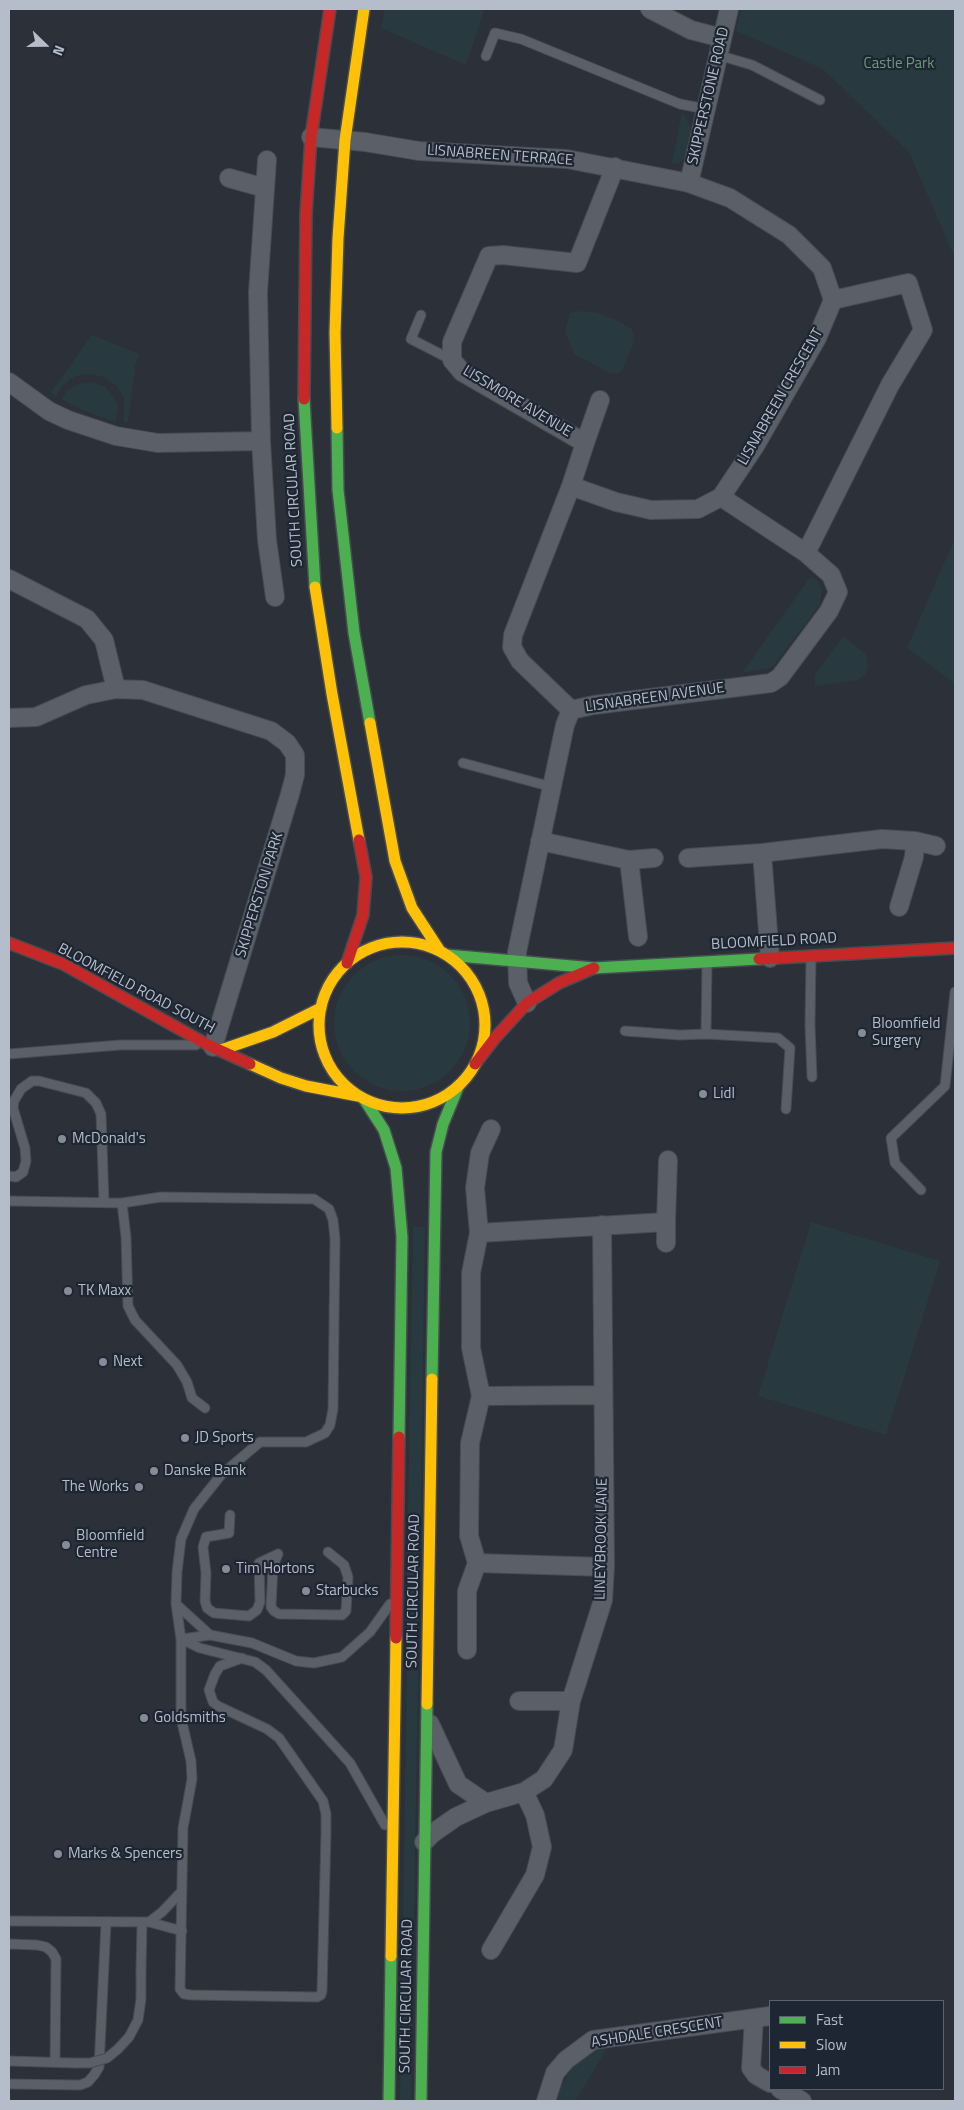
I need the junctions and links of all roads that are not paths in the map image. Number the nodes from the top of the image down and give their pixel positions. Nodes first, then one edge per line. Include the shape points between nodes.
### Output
1 (330, 9) edge
2 (364, 9) edge
3 (650, 9) edge
4 (729, 9) edge
5 (722, 38) junction
6 (718, 55) junction
7 (486, 56) dead end
8 (820, 100) dead end
9 (706, 109) junction
10 (311, 137) junction
11 (345, 140) junction
12 (267, 160) dead end
13 (615, 167) junction
14 (229, 178) dead end
15 (689, 184) junction
16 (265, 188) junction
17 (833, 300) junction
18 (421, 315) dead end
19 (452, 360) junction
20 (9, 382) edge
21 (600, 400) dead end
22 (261, 441) junction
23 (585, 443) junction
24 (570, 486) junction
25 (721, 497) junction
26 (806, 554) junction
27 (9, 579) edge
28 (275, 597) dead end
29 (116, 689) junction
30 (571, 710) junction
31 (9, 718) edge
32 (463, 763) dead end
33 (552, 787) junction
34 (540, 841) junction
35 (915, 841) junction
36 (936, 846) dead end
37 (762, 853) junction
38 (654, 858) dead end
39 (688, 858) dead end
40 (629, 860) junction
41 (899, 907) dead end
42 (638, 937) dead end
43 (9, 943) edge
44 (955, 948) edge
45 (443, 953) junction
46 (810, 956) junction
47 (770, 958) junction
48 (516, 961) junction
49 (707, 961) junction
50 (347, 963) junction
51 (594, 968) junction
52 (955, 992) edge
53 (527, 1003) junction
54 (321, 1008) junction
55 (625, 1031) dead end
56 (706, 1034) junction
57 (214, 1047) junction
58 (9, 1054) edge
59 (475, 1064) junction
60 (812, 1077) dead end
61 (460, 1085) junction
62 (361, 1097) junction
63 (786, 1109) dead end
64 (491, 1128) dead end
65 (668, 1160) dead end
66 (9, 1176) edge
67 (921, 1190) dead end
68 (9, 1201) edge
69 (104, 1202) junction
70 (122, 1203) junction
71 (666, 1222) junction
72 (602, 1225) junction
73 (479, 1233) junction
74 (666, 1243) dead end
75 (604, 1395) junction
76 (481, 1396) junction
77 (205, 1408) dead end
78 (230, 1515) dead end
79 (328, 1552) dead end
80 (477, 1563) junction
81 (605, 1566) junction
82 (397, 1594) junction
83 (176, 1604) junction
84 (210, 1635) junction
85 (181, 1639) junction
86 (467, 1650) dead end
87 (242, 1658) junction
88 (520, 1701) dead end
89 (571, 1701) junction
90 (426, 1717) junction
91 (524, 1792) junction
92 (486, 1803) junction
93 (392, 1838) junction
94 (424, 1842) junction
95 (182, 1891) junction
96 (9, 1921) edge
97 (106, 1923) junction
98 (145, 1923) junction
99 (182, 1931) junction
100 (9, 1944) edge
101 (491, 1950) dead end
102 (762, 2017) edge
103 (9, 2061) edge
104 (55, 2062) junction
105 (769, 2082) edge
106 (9, 2084) edge
107 (782, 2090) edge
108 (389, 2101) edge
109 (420, 2101) edge
110 (546, 2101) edge
111 (802, 2101) edge

1 - 10 main road, SOUTH CIRCULAR ROAD
2 - 11 main road
3 - 5 street via 691,30
4 - 5 street, SKIPPERSTONE ROAD
5 - 6 street, SKIPPERSTONE ROAD
6 - 8 lane via 752,64
6 - 9 street, SKIPPERSTONE ROAD
7 - 9 lane via 496,33 521,39 680,104
9 - 15 street, SKIPPERSTONE ROAD
10 - 11 street, LISNABREEN TERRACE
10 - 50 main road, SOUTH CIRCULAR ROAD via 306,214 304,396 315,586 366,877 363,914
11 - 13 street, LISNABREEN TERRACE via 419,151 567,159
11 - 45 main road via 335,333 338,490 354,632 395,861 412,908
12 - 16 street
13 - 15 street, LISNABREEN TERRACE
13 - 19 street, LISSMORE AVENUE via 577,263 489,256 452,342
14 - 16 street
15 - 17 street via 730,198 789,235 822,268
16 - 22 street via 258,292
17 - 25 street, LISNABREEN CRESCENT via 817,338 786,395
17 - 26 street via 908,283 923,330 890,385
18 - 19 lane via 411,339
19 - 23 street, LISSMORE AVENUE via 462,372
20 - 22 street via 49,411 116,436 158,443
21 - 23 street, LISSMORE AVENUE
22 - 28 street via 267,540
23 - 24 street, LISSMORE AVENUE
24 - 25 street, LISNABREEN CRESCENT via 651,510 698,509
24 - 30 street, LISSMORE AVENUE via 513,635 512,647 520,661
25 - 26 street, LISNABREEN AVENUE
26 - 30 street, LISNABREEN AVENUE via 832,575 838,592 829,612 780,677 771,683
27 - 29 street via 87,619 104,640
29 - 31 street via 86,695 36,717
29 - 57 street, SKIPPERSTON PARK via 143,690 271,731 287,742 295,756 290,794
30 - 33 street, LISNABREEN AVENUE
32 - 33 lane
33 - 34 street, LISNABREEN AVENUE
34 - 40 street
34 - 48 street, LISNABREEN AVENUE
35 - 36 street
35 - 37 street via 882,839
35 - 41 street via 914,857
37 - 39 street
37 - 47 street
38 - 40 street
40 - 42 street
43 - 57 main road, BLOOMFIELD ROAD SOUTH via 63,964
44 - 46 main road, BLOOMFIELD ROAD
45 - 48 main road, BLOOMFIELD ROAD
45 - 50 main road via 416,943 391,942 367,950
45 - 59 main road via 466,971 481,1000 485,1016 484,1041
46 - 47 main road, BLOOMFIELD ROAD
46 - 60 lane
47 - 49 main road, BLOOMFIELD ROAD
48 - 51 main road, BLOOMFIELD ROAD
48 - 53 street, LISNABREEN AVENUE via 518,983
49 - 51 main road, BLOOMFIELD ROAD
49 - 56 lane
50 - 54 main road via 331,984
51 - 53 main road, BLOOMFIELD ROAD via 559,983
52 - 67 lane via 945,1086 891,1138 895,1163
53 - 59 main road, BLOOMFIELD ROAD
54 - 57 main road, BLOOMFIELD ROAD SOUTH via 264,1035
54 - 62 main road via 320,1033 326,1058 339,1079
55 - 56 lane
56 - 63 lane via 778,1038 790,1048
57 - 58 lane via 120,1045
57 - 62 main road, BLOOMFIELD ROAD SOUTH via 281,1078
59 - 61 main road
61 - 62 main road via 424,1105 384,1106
61 - 90 main road, SOUTH CIRCULAR ROAD via 436,1152
62 - 82 main road, SOUTH CIRCULAR ROAD via 384,1130 396,1168 402,1237
64 - 73 street via 480,1153 475,1188
65 - 71 street
66 - 69 lane via 16,1177 23,1172 26,1161 13,1108 21,1089 32,1081 39,1081 86,1093 101,1114
68 - 69 lane
69 - 70 lane
70 - 77 lane via 128,1306 135,1320 177,1365 192,1398
70 - 83 lane via 161,1197 314,1199 329,1209 333,1220 335,1281 330,1425 325,1433 306,1442 260,1442 221,1474 194,1509 181,1539
71 - 72 street
71 - 74 street
72 - 73 street
72 - 75 street, LINEYBROOK LANE
73 - 76 street via 471,1273 471,1348
75 - 76 street
75 - 81 street, LINEYBROOK LANE
76 - 80 street via 470,1442 469,1536
78 - 79 lane via 229,1533 206,1537 203,1547 206,1573 204,1601 214,1613 249,1616 257,1610 260,1602 258,1563 278,1554 273,1566 271,1607 274,1612 342,1615 346,1611 348,1577 344,1565
80 - 81 street
80 - 86 street via 467,1591
81 - 89 street, LINEYBROOK LANE via 603,1600
82 - 84 lane via 370,1632 342,1657 314,1663 296,1661 252,1643
82 - 93 main road, SOUTH CIRCULAR ROAD
83 - 84 lane
83 - 85 lane
84 - 85 lane
85 - 87 lane via 200,1648
85 - 95 lane via 181,1718 192,1779 184,1819
87 - 93 lane via 266,1670 350,1763
87 - 99 lane via 220,1666 210,1682 211,1697 218,1706 279,1738 323,1801 326,1814 321,1995 184,1994 180,1989
88 - 89 street
89 - 91 street, LINEYBROOK LANE via 562,1750 544,1779
90 - 92 street via 458,1784
90 - 94 main road, SOUTH CIRCULAR ROAD
91 - 92 street, LINEYBROOK LANE
91 - 101 street via 535,1815 542,1847 535,1875
92 - 94 street, LINEYBROOK LANE via 456,1817
93 - 108 main road, SOUTH CIRCULAR ROAD
94 - 109 main road, SOUTH CIRCULAR ROAD
95 - 98 lane via 162,1912
95 - 99 lane
96 - 97 lane
97 - 98 lane
97 - 106 lane via 99,2066 94,2075 80,2085
98 - 99 lane
98 - 104 lane, bridge via 141,1999 138,2020 129,2037 107,2058 90,2063
100 - 104 lane via 46,1947 56,1959
102 - 105 street via 752,2068 756,2075
102 - 110 street, ASHDALE CRESCENT via 592,2040 578,2049 555,2073
103 - 104 lane
107 - 111 street

